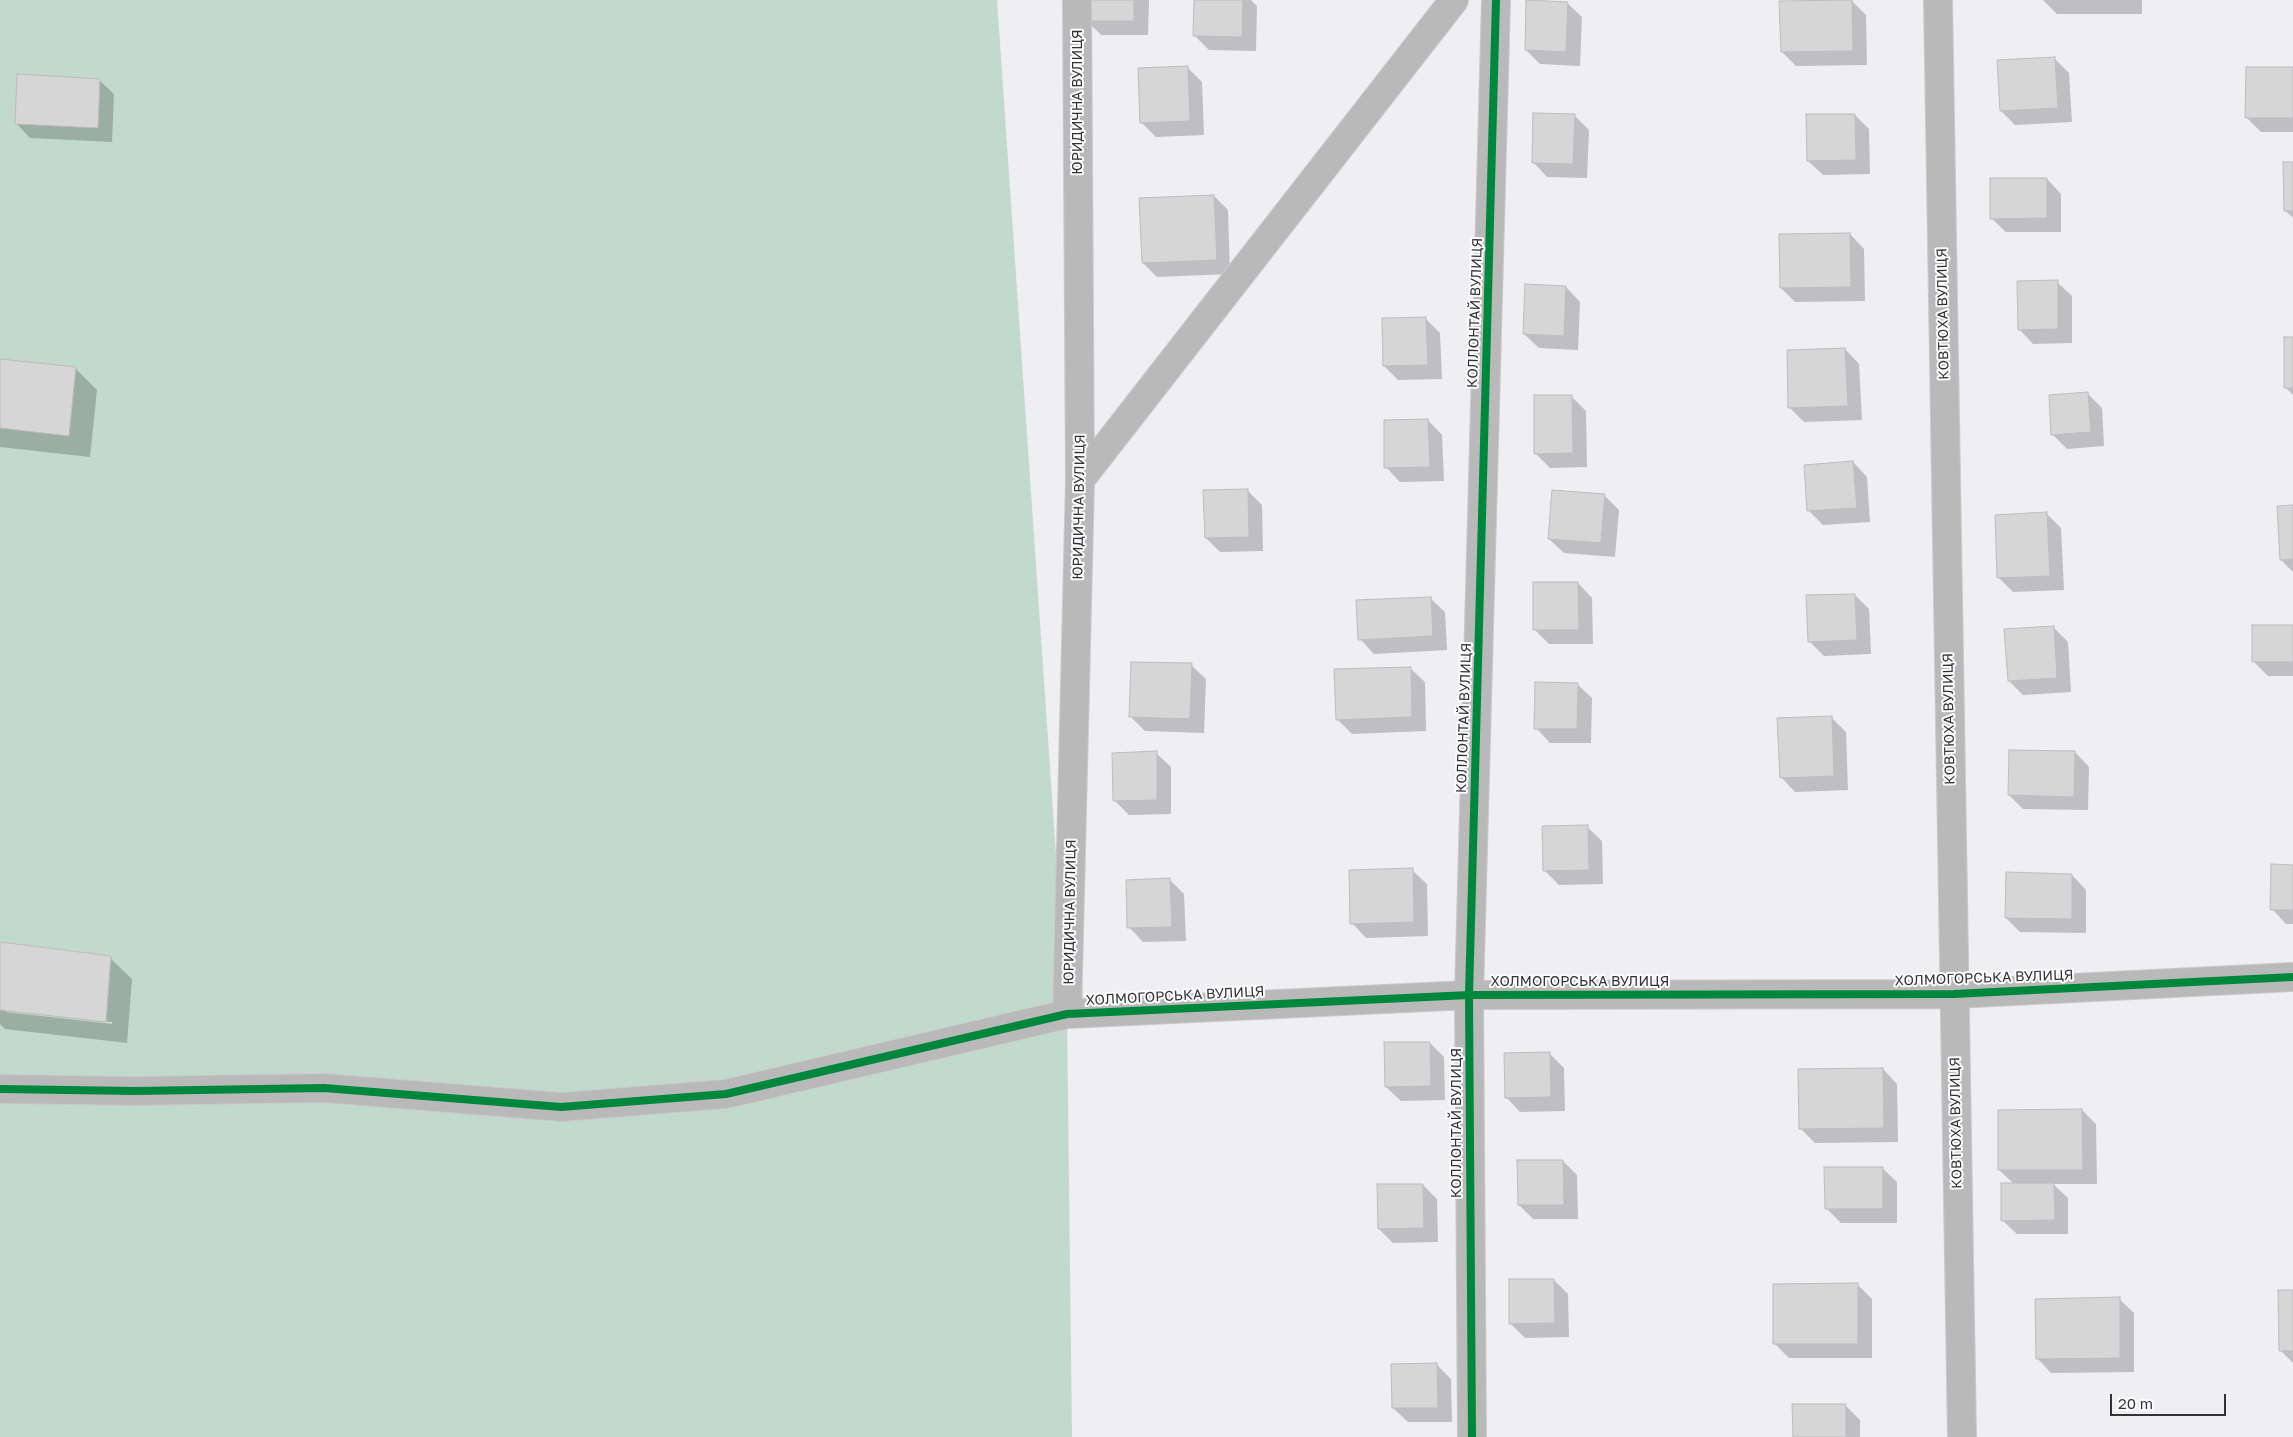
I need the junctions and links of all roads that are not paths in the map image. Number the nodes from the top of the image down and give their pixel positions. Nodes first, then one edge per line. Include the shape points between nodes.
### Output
1 (1077, 0) edge
2 (1454, 0) edge
3 (1496, 0) edge
4 (1938, 0) edge
5 (1080, 480) junction
6 (2293, 976) edge
7 (1954, 994) junction
8 (1469, 995) junction
9 (1067, 1014) junction
10 (0, 1089) edge
11 (1472, 1437) edge
12 (1962, 1437) edge

1 - 5 street, ЮРИДИЧНА ВУЛИЦЯ
2 - 5 street
3 - 8 street, КОЛЛОНТАЙ ВУЛИЦЯ
4 - 7 street, КОВТЮХА ВУЛИЦЯ
5 - 9 street, ЮРИДИЧНА ВУЛИЦЯ
6 - 7 street, ХОЛМОГОРСЬКА ВУЛИЦЯ
7 - 8 street, ХОЛМОГОРСЬКА ВУЛИЦЯ
7 - 12 street, КОВТЮХА ВУЛИЦЯ
8 - 9 street, ХОЛМОГОРСЬКА ВУЛИЦЯ
8 - 11 street, КОЛЛОНТАЙ ВУЛИЦЯ
9 - 10 street, ХОЛМОГОРСЬКА ВУЛИЦЯ via 726,1094 561,1107 324,1088

